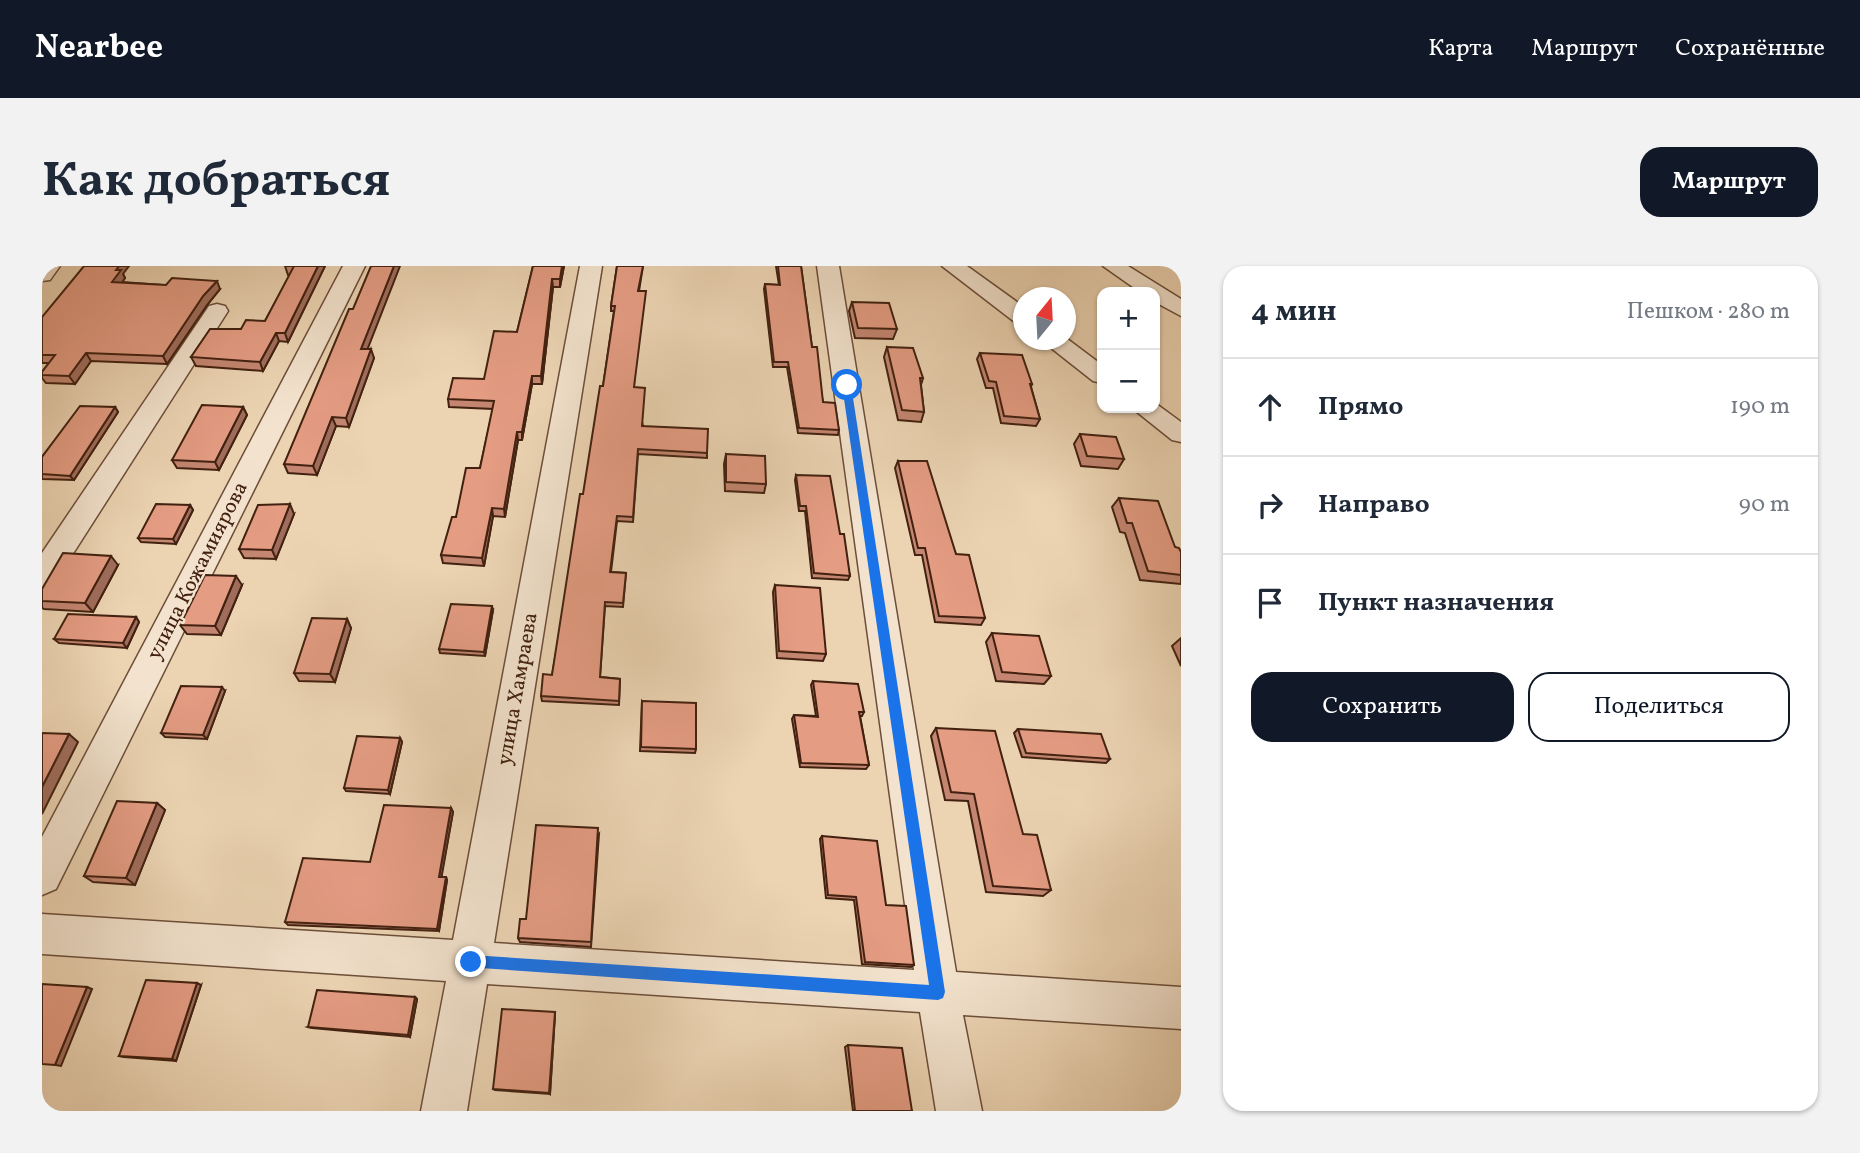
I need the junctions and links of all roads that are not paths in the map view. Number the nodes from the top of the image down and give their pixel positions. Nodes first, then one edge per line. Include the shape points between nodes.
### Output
1 (49, 266) edge
2 (354, 266) edge
3 (591, 266) edge
4 (828, 266) edge
5 (953, 266) edge
6 (1114, 266) edge
7 (42, 275) edge
8 (1181, 309) edge
9 (1013, 310) edge
10 (218, 311) dead end
11 (1067, 350) edge
12 (1097, 372) edge
13 (1152, 413) edge
14 (1181, 434) edge
15 (42, 577) edge
16 (42, 876) edge
17 (42, 934) edge
18 (471, 962) junction
19 (938, 992) junction
20 (1181, 1008) edge
21 (444, 1111) edge
22 (959, 1111) edge

1 - 7 street
2 - 16 street, улица Кожамиярова
3 - 18 street, улица Хамраева
4 - 19 street
5 - 9 street
6 - 8 street
10 - 15 street
11 - 12 street
13 - 14 street
17 - 18 street
18 - 19 street
18 - 21 street, улица Хамраева
19 - 20 street
19 - 22 street

